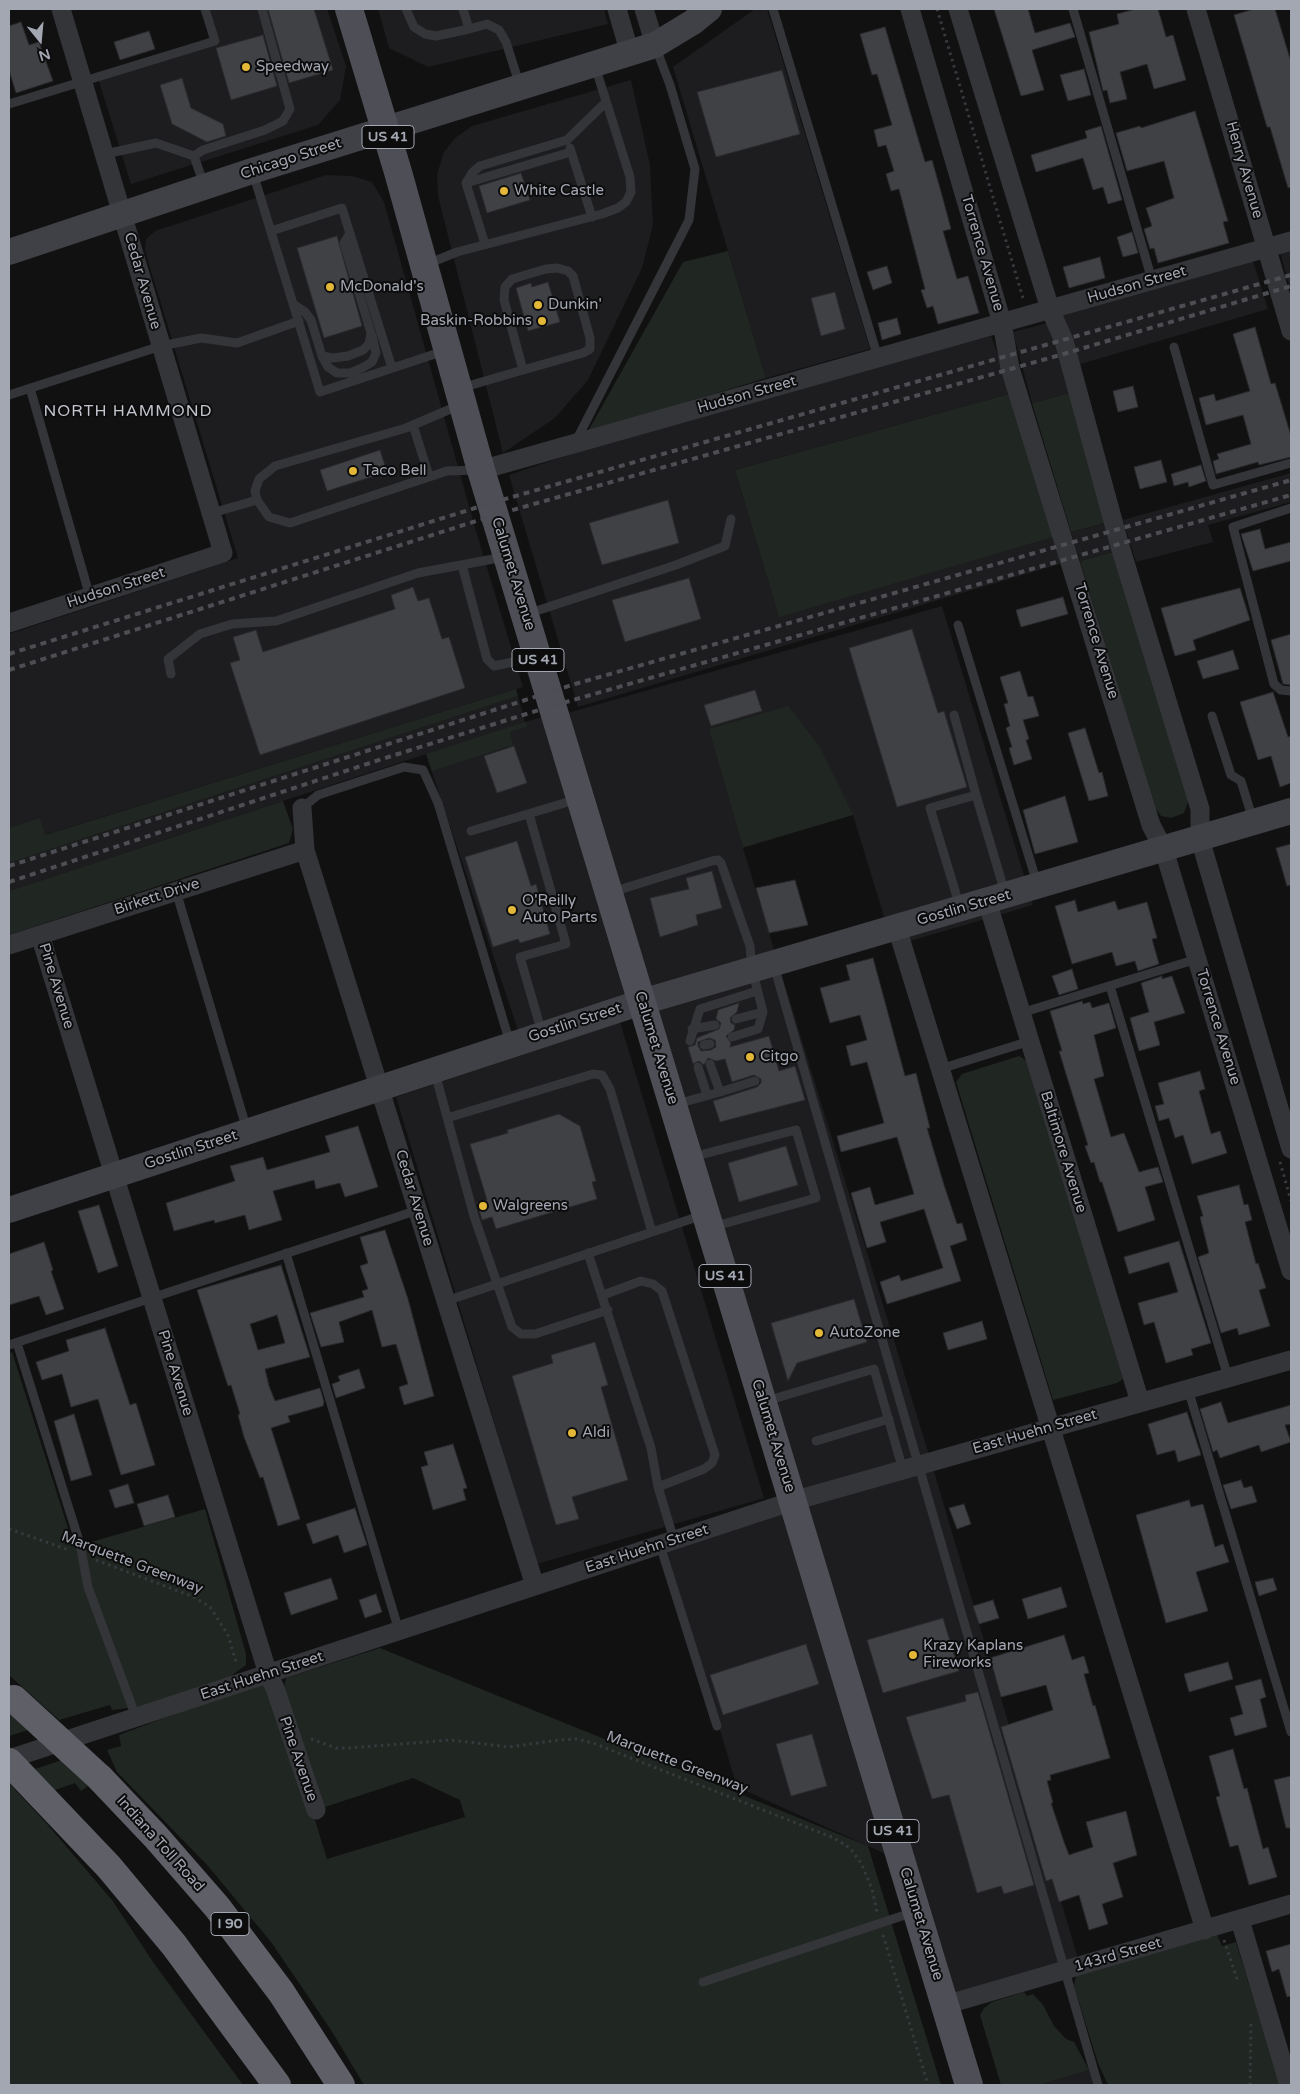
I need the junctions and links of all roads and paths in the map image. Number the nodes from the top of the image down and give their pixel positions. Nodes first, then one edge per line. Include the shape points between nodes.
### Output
1 (61, 9) edge
2 (206, 9) edge
3 (262, 9) edge
4 (349, 9) edge
5 (406, 9) edge
6 (463, 9) edge
7 (617, 9) edge
8 (644, 9) edge
9 (709, 9) edge
10 (773, 9) edge
11 (910, 9) edge
12 (937, 9) edge
13 (958, 9) edge
14 (1072, 9) edge
15 (1196, 9) edge
16 (469, 29) junction
17 (655, 45) junction
18 (630, 54) junction
19 (594, 64) junction
20 (82, 80) junction
21 (520, 86) junction
22 (606, 102) junction
23 (9, 104) edge
24 (385, 128) junction
25 (567, 140) junction
26 (571, 152) junction
27 (105, 154) junction
28 (194, 156) junction
29 (252, 171) junction
30 (466, 183) junction
31 (205, 187) junction
32 (123, 215) junction
33 (592, 217) junction
34 (271, 231) junction
35 (350, 233) junction
36 (1291, 241) edge
37 (485, 244) junction
38 (1267, 248) junction
39 (9, 252) edge
40 (424, 265) junction
41 (1152, 280) junction
42 (293, 304) junction
43 (1025, 304) dead end
44 (1050, 309) junction
45 (298, 321) junction
46 (1002, 323) junction
47 (1291, 332) edge
48 (372, 333) junction
49 (161, 346) junction
50 (1174, 347) dead end
51 (448, 349) junction
52 (322, 356) junction
53 (878, 358) junction
54 (392, 368) junction
55 (523, 370) junction
56 (30, 388) junction
57 (9, 395) edge
58 (461, 396) junction
59 (413, 425) junction
60 (574, 444) junction
61 (1291, 463) edge
62 (481, 470) junction
63 (429, 476) junction
64 (257, 500) junction
65 (1291, 508) edge
66 (212, 513) junction
67 (731, 519) dead end
68 (223, 553) joint
69 (507, 556) junction
70 (462, 565) junction
71 (90, 597) junction
72 (525, 615) junction
73 (9, 623) edge
74 (958, 625) dead end
75 (535, 648) junction
76 (171, 674) dead end
77 (1291, 690) edge
78 (954, 715) dead end
79 (1212, 716) dead end
80 (976, 795) junction
81 (580, 798) junction
82 (302, 808) joint
83 (1291, 812) edge
84 (529, 814) junction
85 (1254, 822) junction
86 (471, 831) dead end
87 (1200, 839) junction
88 (305, 850) junction
89 (1164, 850) junction
90 (1038, 886) junction
91 (176, 891) junction
92 (609, 893) junction
93 (996, 898) junction
94 (960, 909) junction
95 (897, 928) junction
96 (40, 935) junction
97 (9, 945) edge
98 (1197, 958) junction
99 (761, 974) junction
100 (1110, 986) junction
101 (642, 1002) junction
102 (763, 1012) junction
103 (1021, 1013) junction
104 (736, 1019) dead end
105 (715, 1025) dead end
106 (542, 1034) junction
107 (732, 1037) dead end
108 (1030, 1041) junction
109 (511, 1045) junction
110 (710, 1064) dead end
111 (698, 1067) dead end
112 (940, 1069) junction
113 (434, 1070) junction
114 (755, 1081) dead end
115 (380, 1088) junction
116 (720, 1092) junction
117 (707, 1095) junction
118 (673, 1105) junction
119 (447, 1118) junction
120 (247, 1131) junction
121 (1291, 1150) edge
122 (689, 1158) junction
123 (114, 1175) junction
124 (9, 1210) edge
125 (418, 1210) junction
126 (708, 1221) junction
127 (652, 1232) junction
128 (286, 1253) junction
129 (588, 1253) junction
130 (1291, 1271) edge
131 (496, 1284) junction
132 (603, 1296) junction
133 (152, 1298) junction
134 (446, 1301) junction
135 (608, 1310) junction
136 (13, 1344) edge
137 (1291, 1360) edge
138 (1228, 1378) junction
139 (1188, 1389) junction
140 (763, 1402) junction
141 (1140, 1402) junction
142 (889, 1419) junction
143 (1051, 1428) junction
144 (816, 1441) dead end
145 (912, 1467) junction
146 (658, 1487) junction
147 (793, 1501) junction
148 (9, 1529) edge
149 (667, 1542) junction
150 (82, 1554) junction
151 (535, 1586) junction
152 (398, 1631) junction
153 (238, 1668) dead end
154 (268, 1674) junction
155 (12, 1697) edge
156 (136, 1717) junction
157 (286, 1722) junction
158 (717, 1726) dead end
159 (1291, 1732) edge
160 (9, 1760) edge
161 (316, 1810) dead end
162 (1291, 1904) edge
163 (917, 1912) junction
164 (1240, 1920) junction
165 (880, 1924) junction
166 (1214, 1932) junction
167 (1064, 1971) junction
168 (703, 1982) dead end
169 (1240, 1987) dead end
170 (945, 2005) junction
171 (1251, 2022) dead end
172 (277, 2085) edge
173 (341, 2085) edge
174 (928, 2085) edge
175 (969, 2085) edge
176 (1098, 2085) edge
177 (1250, 2085) edge
178 (1288, 2085) edge

1 - 20 street, Cedar Avenue
2 - 20 lane via 215,41
3 - 28 lane via 290,109 283,121 265,130 203,150
4 - 24 main road, Calumet Avenue / US 41
5 - 16 lane via 414,27 425,34 436,36
6 - 16 lane
7 - 18 street
8 - 17 street
9 - 17 main road, Chicago Street
10 - 53 lane
11 - 46 street, Torrence Avenue
12 - 43 path
13 - 44 street
14 - 41 lane
15 - 38 street, Henry Avenue
16 - 21 lane via 487,24 499,30
17 - 18 main road, Chicago Street
17 - 60 lane via 695,169 689,220
18 - 19 main road, Chicago Street
19 - 21 main road, Chicago Street
19 - 22 lane
20 - 23 lane
20 - 27 street, Cedar Avenue
21 - 24 main road, Chicago Street
22 - 25 lane
22 - 33 lane via 630,176 631,192 618,208
24 - 29 main road, Chicago Street
24 - 40 main road, Calumet Avenue / US 41
25 - 26 lane
25 - 30 lane via 480,166
26 - 30 lane
26 - 33 lane
27 - 28 lane via 156,143
27 - 32 street, Cedar Avenue
28 - 31 lane
29 - 31 main road, Chicago Street
29 - 34 lane
30 - 37 lane
31 - 32 main road, Chicago Street
32 - 39 main road, Chicago Street
32 - 49 street, Cedar Avenue
33 - 37 lane
34 - 35 lane via 342,208
34 - 42 lane
35 - 48 lane via 344,243
35 - 54 lane
36 - 38 street, Hudson Street
37 - 40 lane
38 - 41 street, Hudson Street
38 - 47 street, Henry Avenue
40 - 51 main road, Calumet Avenue / US 41
41 - 44 street, Hudson Street
42 - 45 lane
42 - 52 lane via 311,320
44 - 46 street, Hudson Street
44 - 87 street via 1064,341 1115,530 1200,809
45 - 49 lane via 237,343 201,338
45 - 54 lane via 320,392
46 - 53 street, Hudson Street
46 - 89 street, Torrence Avenue via 1010,368 1151,825
48 - 52 lane via 363,350 348,356
48 - 52 lane via 376,353 372,362 362,368 350,373 337,373 328,367
49 - 56 lane
49 - 66 street, Cedar Avenue
50 - 61 lane via 1213,485
51 - 54 lane
51 - 58 main road, Calumet Avenue / US 41
53 - 60 street, Hudson Street
55 - 55 lane via 590,349 573,276 568,271 546,269 512,279 506,287 504,300
55 - 58 lane
56 - 57 lane
56 - 71 lane
58 - 59 lane
58 - 62 main road, Calumet Avenue / US 41
59 - 63 lane
59 - 64 lane via 275,466 259,479 255,491
60 - 62 street, Hudson Street
62 - 63 lane, Hudson Street via 446,471
62 - 69 main road, Calumet Avenue / US 41
63 - 64 lane, Hudson Street via 290,523 270,517
64 - 66 lane
65 - 77 lane via 1233,527 1274,684 1281,690
66 - 68 street, Cedar Avenue
67 - 72 lane via 725,546
68 - 71 street, Hudson Street
69 - 70 lane
69 - 72 main road, Calumet Avenue / US 41
70 - 75 lane via 487,660 494,666 513,662
70 - 76 lane via 418,573 276,621 232,624 200,634 168,659
71 - 73 street, Hudson Street
72 - 75 main road, Calumet Avenue / US 41
74 - 90 lane
75 - 81 main road, Calumet Avenue / US 41
78 - 80 lane
79 - 85 lane via 1231,775 1241,781
80 - 93 lane
80 - 94 lane via 930,808
81 - 84 lane
81 - 92 main road, Calumet Avenue / US 41
82 - 88 street, Cedar Avenue
82 - 109 lane via 318,795 404,767 423,770 438,803
83 - 85 main road, Gostlin Street
84 - 86 lane
84 - 106 lane via 566,944 520,957
85 - 87 main road, Gostlin Street
87 - 89 main road, Gostlin Street
87 - 121 street
88 - 91 street, Birkett Drive
88 - 115 street, Cedar Avenue
89 - 90 main road, Gostlin Street
89 - 98 street, Torrence Avenue
90 - 93 main road, Gostlin Street
91 - 96 street, Birkett Drive
91 - 120 lane
92 - 99 lane via 718,860 724,868
92 - 101 main road, Calumet Avenue / US 41
93 - 94 main road, Gostlin Street
93 - 103 street, Baltimore Avenue
94 - 95 main road, Gostlin Street
95 - 99 main road, Gostlin Street
95 - 112 street
96 - 97 street, Birkett Drive
96 - 123 street, Pine Avenue
98 - 100 lane
98 - 130 street, Torrence Avenue
99 - 101 main road, Gostlin Street
99 - 102 lane
99 - 105 lane via 700,1009 699,1038
99 - 145 lane
100 - 103 lane
100 - 138 lane
101 - 106 main road, Gostlin Street
101 - 118 main road, Calumet Avenue / US 41
102 - 104 lane
102 - 107 lane via 758,1029
103 - 108 street, Baltimore Avenue
106 - 109 main road, Gostlin Street
108 - 112 lane
108 - 141 street, Baltimore Avenue
109 - 113 main road, Gostlin Street
110 - 116 lane
111 - 117 lane
112 - 143 street
113 - 115 main road, Gostlin Street
113 - 119 lane
114 - 116 lane
115 - 120 main road, Gostlin Street
115 - 125 street, Cedar Avenue
116 - 117 lane
117 - 118 lane
118 - 122 main road, Calumet Avenue / US 41
119 - 127 lane via 593,1074 602,1075 610,1089
119 - 131 lane
120 - 123 main road, Gostlin Street
122 - 126 main road, Calumet Avenue / US 41
122 - 126 lane via 796,1130 816,1198
123 - 124 main road, Gostlin Street
123 - 133 street, Pine Avenue
125 - 128 lane
125 - 134 street, Cedar Avenue
126 - 127 lane
126 - 140 main road, Calumet Avenue / US 41
127 - 129 lane
128 - 133 lane
128 - 152 lane
129 - 131 lane
129 - 132 lane
131 - 134 lane
131 - 135 lane via 512,1327 521,1334 535,1334
132 - 135 lane
132 - 146 lane via 641,1281 662,1291 715,1455 704,1470
133 - 136 lane
133 - 154 street, Pine Avenue
134 - 151 street, Cedar Avenue
135 - 146 lane via 651,1448
136 - 150 lane
137 - 138 street, East Huehn Street
138 - 139 street, East Huehn Street
139 - 141 street, East Huehn Street
139 - 159 lane
140 - 142 lane via 874,1369
140 - 147 main road, Calumet Avenue / US 41
141 - 143 street, East Huehn Street
142 - 144 lane
142 - 145 lane
143 - 145 street, East Huehn Street
143 - 166 street
145 - 147 street, East Huehn Street
145 - 167 lane
146 - 149 lane
147 - 149 street, East Huehn Street
147 - 163 main road, Calumet Avenue / US 41
148 - 150 path, Marquette Greenway
149 - 151 street, East Huehn Street
149 - 158 lane
150 - 153 path, Marquette Greenway via 194,1597 210,1607 228,1635
150 - 156 lane via 88,1587
151 - 152 street, East Huehn Street
152 - 154 street, East Huehn Street
154 - 156 street, East Huehn Street
154 - 157 street, Pine Avenue
155 - 173 highway, Indiana Toll Road / I 90, bridge via 100,1778 217,1907 281,1992
156 - 160 street, East Huehn Street
157 - 161 street, Pine Avenue
157 - 165 path, Marquette Greenway via 308,1738 336,1748 450,1740 509,1747 568,1739 593,1743 834,1838 850,1848 861,1862 872,1889
160 - 172 highway via 108,1867 174,1946
162 - 164 street, 143rd Street
163 - 165 lane
163 - 170 main road, Calumet Avenue / US 41
164 - 166 street, 143rd Street
164 - 178 street
165 - 168 lane
165 - 174 path, Marquette Greenway
166 - 167 street, 143rd Street
166 - 169 path
167 - 170 street, 143rd Street
167 - 176 lane
170 - 175 main road, Calumet Avenue / US 41
171 - 177 path

